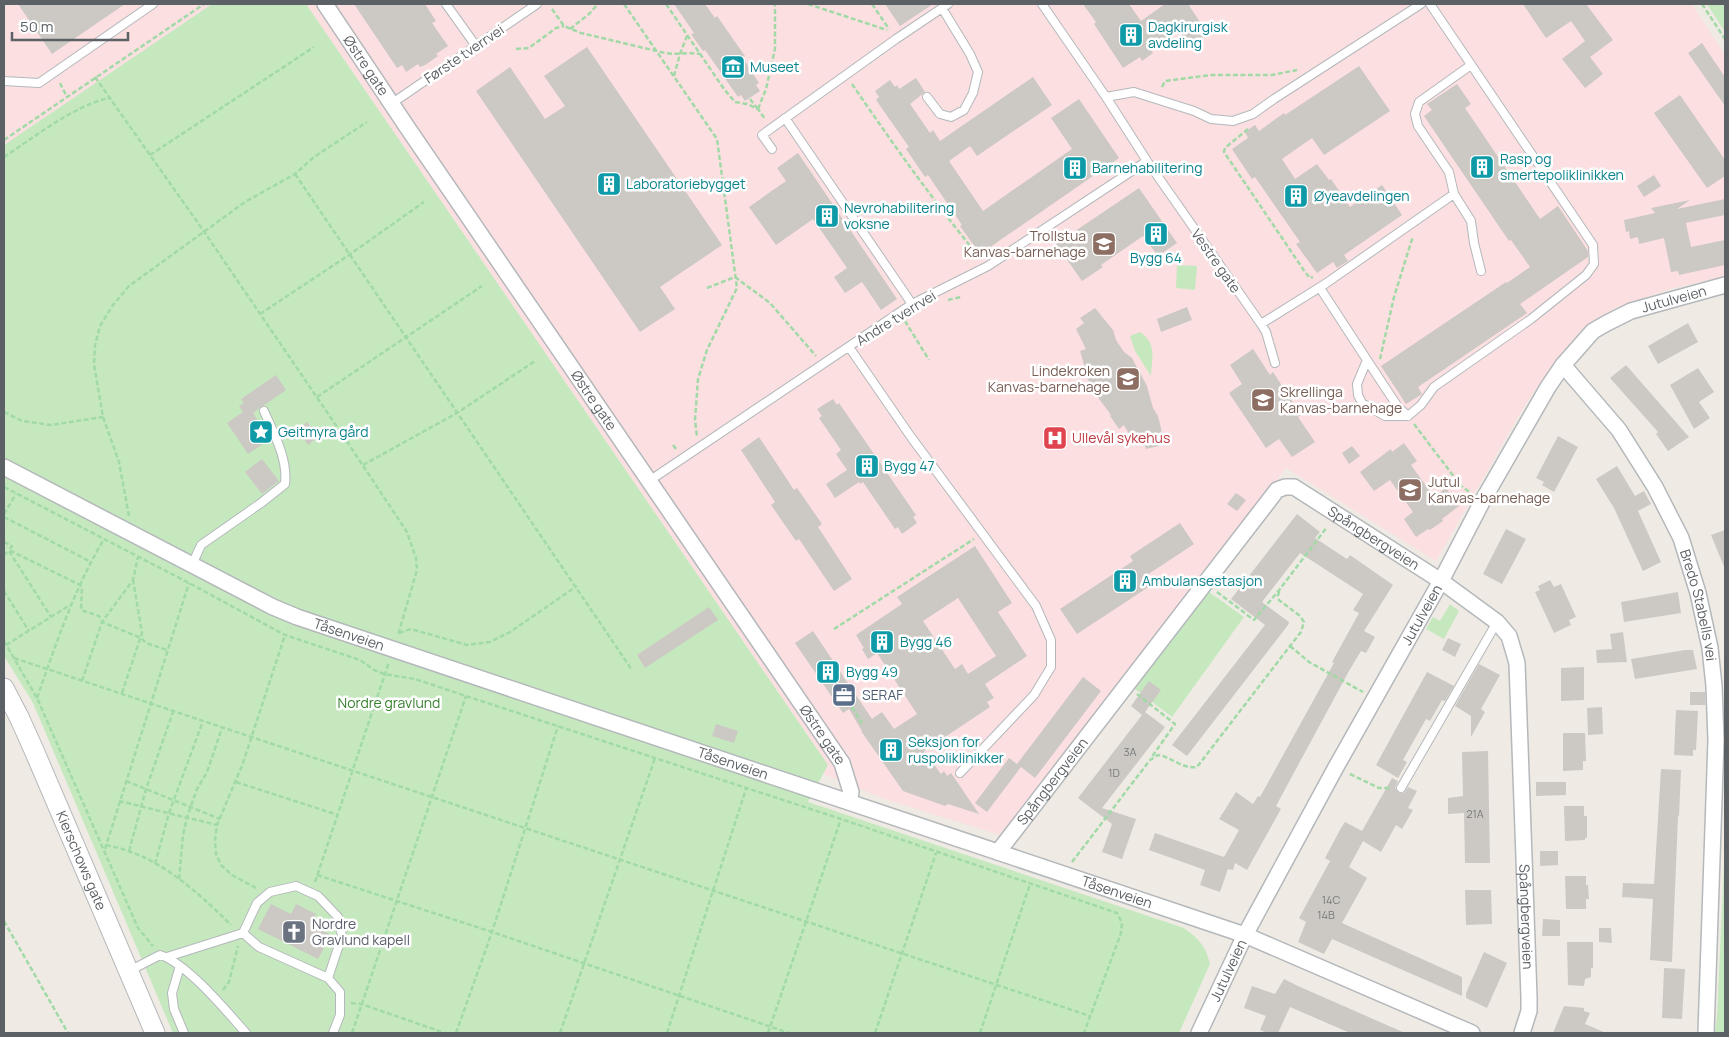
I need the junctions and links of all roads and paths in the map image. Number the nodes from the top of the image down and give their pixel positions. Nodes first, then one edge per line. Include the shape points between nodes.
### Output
1 (153, 4) edge
2 (204, 4) edge
3 (325, 4) edge
4 (446, 4) edge
5 (537, 4) edge
6 (598, 4) edge
7 (624, 4) edge
8 (666, 4) edge
9 (775, 4) edge
10 (808, 4) edge
11 (872, 4) edge
12 (1042, 4) edge
13 (1422, 4) edge
14 (1430, 4) edge
15 (1702, 4) edge
16 (945, 6) edge
17 (552, 9) dead end
18 (564, 26) junction
19 (570, 28) junction
20 (688, 36) junction
21 (1725, 39) edge
22 (476, 46) junction
23 (314, 47) dead end
24 (516, 49) dead end
25 (656, 50) junction
26 (680, 54) junction
27 (700, 54) junction
28 (1471, 64) junction
29 (1303, 68) dead end
30 (54, 72) junction
31 (846, 74) junction
32 (674, 76) junction
33 (95, 77) junction
34 (4, 81) edge
35 (1162, 87) dead end
36 (67, 97) junction
37 (927, 97) dead end
38 (1106, 97) junction
39 (110, 98) junction
40 (750, 98) dead end
41 (392, 104) junction
42 (758, 109) junction
43 (785, 118) junction
44 (367, 122) dead end
45 (771, 128) junction
46 (1249, 128) dead end
47 (4, 140) edge
48 (772, 148) dead end
49 (150, 156) junction
50 (4, 157) edge
51 (1147, 161) junction
52 (294, 174) junction
53 (1454, 194) junction
54 (424, 202) dead end
55 (1419, 218) junction
56 (205, 233) junction
57 (350, 255) junction
58 (980, 258) dead end
59 (1481, 271) dead end
60 (735, 277) junction
61 (1315, 277) dead end
62 (1725, 285) edge
63 (482, 286) dead end
64 (707, 288) dead end
65 (1320, 288) junction
66 (912, 304) junction
67 (260, 314) junction
68 (904, 320) dead end
69 (1260, 324) junction
70 (406, 338) junction
71 (849, 347) junction
72 (929, 360) dead end
73 (1367, 360) junction
74 (534, 361) dead end
75 (1275, 363) dead end
76 (824, 364) junction
77 (1563, 365) junction
78 (1377, 375) junction
79 (317, 397) junction
80 (264, 411) dead end
81 (4, 412) edge
82 (457, 412) junction
83 (1408, 416) junction
84 (103, 417) junction
85 (697, 438) dead end
86 (363, 465) junction
87 (4, 467) edge
88 (649, 481) junction
89 (16, 493) dead end
90 (1483, 500) junction
91 (1337, 513) junction
92 (4, 516) edge
93 (130, 532) junction
94 (982, 534) junction
95 (104, 539) dead end
96 (4, 542) edge
97 (9, 551) junction
98 (4, 552) edge
99 (138, 558) dead end
100 (91, 562) junction
101 (192, 565) junction
102 (134, 580) junction
103 (1441, 581) junction
104 (189, 582) dead end
105 (1204, 584) junction
106 (80, 586) junction
107 (577, 586) junction
108 (1280, 589) junction
109 (4, 591) edge
110 (71, 604) junction
111 (51, 617) junction
112 (102, 622) junction
113 (1496, 622) junction
114 (834, 629) dead end
115 (29, 631) junction
116 (399, 633) junction
117 (285, 635) dead end
118 (141, 638) junction
119 (4, 641) edge
120 (396, 642) dead end
121 (6, 645) junction
122 (1290, 646) junction
123 (168, 650) junction
124 (14, 658) junction
125 (390, 658) dead end
126 (48, 669) junction
127 (632, 670) dead end
128 (82, 681) junction
129 (1126, 685) junction
130 (4, 688) edge
131 (122, 693) junction
132 (466, 696) dead end
133 (37, 698) junction
134 (1373, 698) junction
135 (151, 704) junction
136 (852, 707) dead end
137 (173, 712) junction
138 (203, 721) junction
139 (862, 723) dead end
140 (558, 726) dead end
141 (222, 728) junction
142 (251, 736) junction
143 (655, 758) dead end
144 (1150, 760) junction
145 (1336, 767) junction
146 (352, 770) junction
147 (960, 773) dead end
148 (126, 781) junction
149 (236, 782) junction
150 (1401, 788) joint
151 (146, 789) junction
152 (746, 789) dead end
153 (431, 796) junction
154 (174, 800) junction
155 (119, 801) junction
156 (849, 802) junction
157 (142, 807) junction
158 (190, 807) junction
159 (170, 813) junction
160 (338, 815) junction
161 (187, 817) junction
162 (220, 819) junction
163 (841, 819) dead end
164 (217, 825) junction
165 (526, 828) junction
166 (106, 846) junction
167 (104, 850) junction
168 (129, 851) junction
169 (998, 852) junction
170 (936, 853) dead end
171 (619, 860) junction
172 (155, 864) junction
173 (1062, 874) junction
174 (317, 875) junction
175 (179, 879) junction
176 (1030, 884) dead end
177 (713, 890) junction
178 (270, 892) junction
179 (311, 893) junction
180 (396, 900) junction
181 (1117, 913) dead end
182 (4, 921) edge
183 (806, 922) junction
184 (492, 932) junction
185 (240, 934) junction
186 (1245, 935) junction
187 (900, 954) junction
188 (164, 956) junction
189 (584, 963) junction
190 (180, 966) junction
191 (129, 971) junction
192 (328, 978) junction
193 (996, 986) junction
194 (679, 996) junction
195 (216, 999) junction
196 (340, 1001) junction
197 (361, 1004) junction
198 (1090, 1016) junction
199 (770, 1027) junction
200 (68, 1033) edge
201 (155, 1033) edge
202 (184, 1033) edge
203 (246, 1033) edge
204 (334, 1033) edge
205 (352, 1033) edge
206 (445, 1033) edge
207 (456, 1033) edge
208 (560, 1033) edge
209 (667, 1033) edge
210 (768, 1033) edge
211 (789, 1033) edge
212 (875, 1033) edge
213 (980, 1033) edge
214 (1084, 1033) edge
215 (1199, 1033) edge
216 (1472, 1033) edge
217 (1522, 1033) edge
218 (1706, 1033) edge

1 - 30 lane
2 - 33 path
3 - 41 street, Østre gate
4 - 22 lane
5 - 22 lane, Første tverrvei
6 - 19 path
7 - 25 path
8 - 20 path
9 - 42 path via 775,49
10 - 11 path via 891,32
12 - 38 lane, Vestre gate
13 - 38 lane via 1253,114 1233,121 1211,119 1194,110 1134,92
14 - 28 lane
15 - 21 path
16 - 31 lane
16 - 37 lane via 978,72 973,93 964,110 951,117 940,114
17 - 18 path
18 - 19 path
18 - 24 path via 556,28 529,48
19 - 25 path
20 - 26 path
20 - 27 path
22 - 41 lane, Første tverrvei
23 - 49 path
25 - 26 path
25 - 32 path
26 - 27 path
26 - 32 path
27 - 42 path via 735,102
28 - 53 lane via 1419,102 1415,114 1418,126 1449,172
28 - 83 lane via 1593,245 1594,264 1586,275 1531,319 1434,387
29 - 35 path via 1272,75 1211,75 1165,81
30 - 34 lane via 39,83
30 - 36 path
31 - 43 lane
31 - 58 path via 903,159
32 - 60 path via 717,139
33 - 36 path
33 - 39 path
36 - 47 path
38 - 51 lane, Vestre gate
39 - 49 path
39 - 50 path via 96,100
40 - 42 path
41 - 88 street, Østre gate
42 - 45 path
43 - 45 lane
43 - 66 lane
44 - 52 path
45 - 48 lane via 762,135
46 - 61 path via 1224,152 1305,272 1310,278
49 - 56 path
51 - 66 lane, Andre tverrvei via 988,266
51 - 69 lane, Vestre gate
52 - 56 path via 245,202
52 - 57 path
53 - 55 lane
53 - 59 lane via 1471,221
54 - 57 path
55 - 65 lane
55 - 78 path via 1394,297
56 - 67 path
56 - 84 path via 129,286 100,326 94,364
57 - 67 path
57 - 70 path
60 - 64 path
60 - 76 path via 770,303
60 - 85 path via 736,288 707,350 698,379
62 - 77 street, Jutulveien via 1631,311 1593,330
63 - 70 path
65 - 69 lane
65 - 73 lane
66 - 71 lane, Andre tverrvei
67 - 79 path
68 - 72 path
69 - 75 lane, Vestre gate via 1266,332
70 - 79 path
70 - 82 path
71 - 76 lane, Andre tverrvei
71 - 94 lane
73 - 78 lane
73 - 83 lane via 1357,384 1362,403 1384,416
74 - 82 path
76 - 88 lane, Andre tverrvei
77 - 90 street, Jutulveien
77 - 218 street, Bredo Stabells vei via 1619,430 1655,488 1680,538 1698,593 1710,648 1716,740
78 - 83 lane via 1398,407
79 - 86 path
80 - 101 lane via 280,447 286,472 285,484 201,545
81 - 84 path via 22,421 51,425
82 - 86 path
82 - 107 path
83 - 90 path via 1461,486
84 - 93 path via 119,462
86 - 116 path via 407,532 416,558 415,578
87 - 93 street, Tåsenveien
88 - 156 street, Østre gate via 842,763 851,792
89 - 92 path
90 - 103 street, Jutulveien
91 - 103 street, Spångbergveien
91 - 105 street, Spångbergveien via 1294,487 1277,490
91 - 108 path
92 - 100 path
93 - 101 street, Tåsenveien
94 - 114 path
94 - 147 lane via 1036,606 1051,640 1051,667 1034,695
95 - 100 path
96 - 97 path via 12,546
97 - 98 path
97 - 106 path
97 - 111 path
99 - 102 path
100 - 106 path
101 - 156 street, Tåsenveien via 273,607 333,630
102 - 112 path
102 - 118 path
103 - 113 street, Spångbergveien
103 - 134 street, Jutulveien
104 - 123 path
105 - 108 path via 1254,620
105 - 129 street, Spångbergveien
106 - 110 path
106 - 112 path via 81,610 99,616
107 - 116 path via 490,642 467,644 411,629
107 - 127 path
108 - 122 path via 1279,600 1304,622
109 - 115 path
110 - 111 path
110 - 126 path
111 - 115 path
112 - 118 path
112 - 128 path
113 - 150 lane
113 - 217 street, Spångbergveien via 1509,636 1517,663 1530,997 1530,1010
115 - 121 path
116 - 120 path
117 - 142 path
118 - 123 path via 146,643
118 - 131 path
119 - 121 path
121 - 124 path
122 - 134 path via 1309,662
122 - 144 path via 1197,767 1182,766 1165,756 1158,755
123 - 135 path
124 - 126 path
124 - 133 path
125 - 146 path
126 - 128 path
126 - 133 path
128 - 131 path
129 - 144 path via 1174,724
129 - 169 street, Spångbergveien
130 - 191 street, Kierschows gate
131 - 135 path
132 - 153 path
133 - 167 path
134 - 145 street, Jutulveien
135 - 137 path
135 - 148 path
136 - 139 path
137 - 138 path
137 - 151 path
138 - 141 path
138 - 154 path
140 - 165 path
141 - 142 path
141 - 158 path via 207,772
142 - 146 path
142 - 149 path
143 - 171 path
144 - 173 path
145 - 150 path via 1379,788
145 - 186 street, Jutulveien
146 - 153 path
146 - 160 path
148 - 151 path
148 - 155 path
149 - 160 path
149 - 162 path
151 - 154 path
151 - 157 path
152 - 177 path
153 - 165 path
153 - 180 path
154 - 158 path
154 - 159 path
155 - 157 path
155 - 166 path
156 - 169 street, Tåsenveien
157 - 159 path
157 - 168 path
158 - 161 path
158 - 162 path
159 - 161 path
159 - 172 path
160 - 174 path
161 - 164 path
161 - 175 path
162 - 164 path
163 - 183 path
164 - 178 path via 216,854 221,865 232,876
165 - 171 path
165 - 184 path
166 - 167 path
166 - 168 path
167 - 188 path via 138,928
168 - 172 path
169 - 173 street, Tåsenveien
170 - 187 path
171 - 177 path
171 - 189 path
172 - 175 path
173 - 186 street, Tåsenveien
174 - 179 path
174 - 180 path
175 - 185 path
176 - 193 path
177 - 183 path
177 - 194 path
178 - 179 lane via 296,886
178 - 185 lane via 257,904
179 - 192 lane via 338,917 342,936
180 - 184 path
180 - 197 path
181 - 198 path via 1122,923 1121,933
182 - 200 path
183 - 187 path
183 - 199 path
184 - 189 path
184 - 207 path
185 - 188 lane
185 - 192 lane via 259,947
185 - 195 path via 229,982
186 - 215 street, Jutulveien
186 - 216 street, Tåsenveien
187 - 193 path
187 - 212 path
188 - 190 lane
188 - 191 lane
189 - 194 path
189 - 208 path
190 - 195 lane
190 - 202 lane via 172,993 174,1009
191 - 201 street, Kierschows gate
192 - 196 lane via 340,992
193 - 198 path
193 - 213 path
194 - 199 path
194 - 209 path
195 - 203 lane
196 - 197 path
196 - 204 lane via 340,1015
197 - 205 path
197 - 206 path
198 - 214 path
199 - 210 path
199 - 211 path

